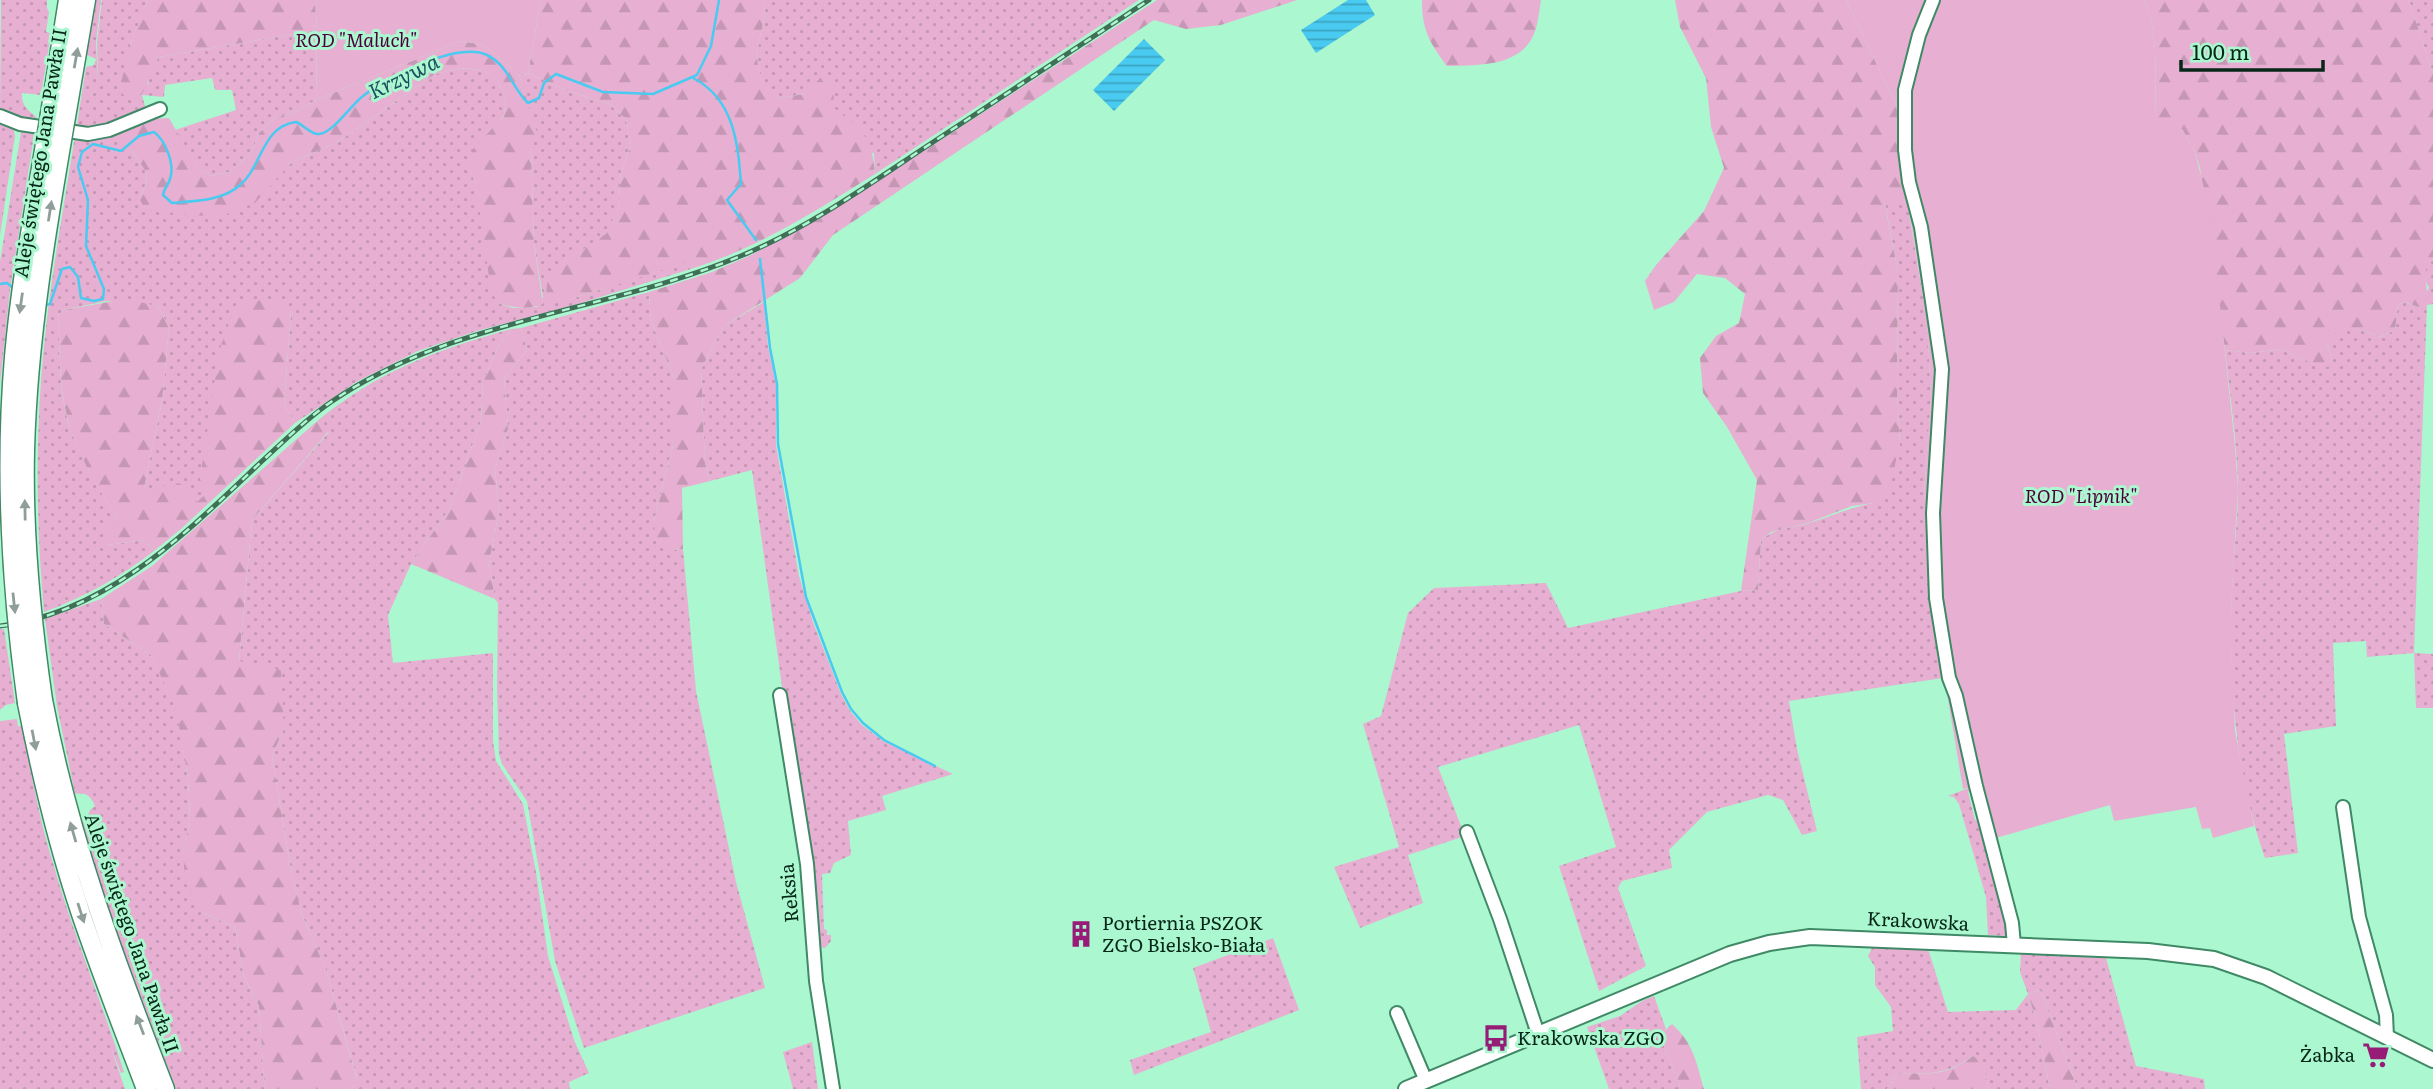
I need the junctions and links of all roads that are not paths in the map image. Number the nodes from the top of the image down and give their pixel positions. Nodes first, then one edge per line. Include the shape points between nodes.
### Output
1 (68, 0) edge
2 (86, 0) edge
3 (1933, 0) edge
4 (160, 109) dead end
5 (0, 116) edge
6 (58, 116) junction
7 (780, 695) dead end
8 (35, 702) junction
9 (2343, 807) dead end
10 (1466, 832) dead end
11 (2014, 945) junction
12 (101, 972) junction
13 (1397, 1013) dead end
14 (1538, 1034) junction
15 (2387, 1037) junction
16 (2433, 1060) edge
17 (1426, 1081) junction
18 (134, 1089) edge
19 (146, 1089) edge
20 (165, 1089) edge
21 (833, 1089) edge
22 (1406, 1089) edge

1 - 6 highway, Aleje świętego Jana Pawła II
6 -> 2 highway, Aleje świętego Jana Pawła II
3 - 11 street via 1905,90 1905,150 1942,369 1933,513 1936,598 1949,678
4 - 5 street via 88,134 20,124
6 - 8 highway, Aleje świętego Jana Pawła II, bridge via 18,323 10,418 12,574
7 - 21 street, Reksia via 807,864 816,981
8 -> 12 highway, Aleje świętego Jana Pawła II via 41,777
20 -> 8 highway, Aleje świętego Jana Pawła II via 107,939
9 - 15 street via 2359,917 2386,1015
10 - 14 street
11 - 14 main road, Krakowska via 1825,937 1769,943 1730,954
11 - 15 main road, Krakowska via 2161,951 2214,959 2266,977
12 - 18 highway
12 - 19 highway, Aleje świętego Jana Pawła II
13 - 17 street
14 - 17 main road, Krakowska
15 - 16 main road, Krakowska
17 - 22 main road, Krakowska

